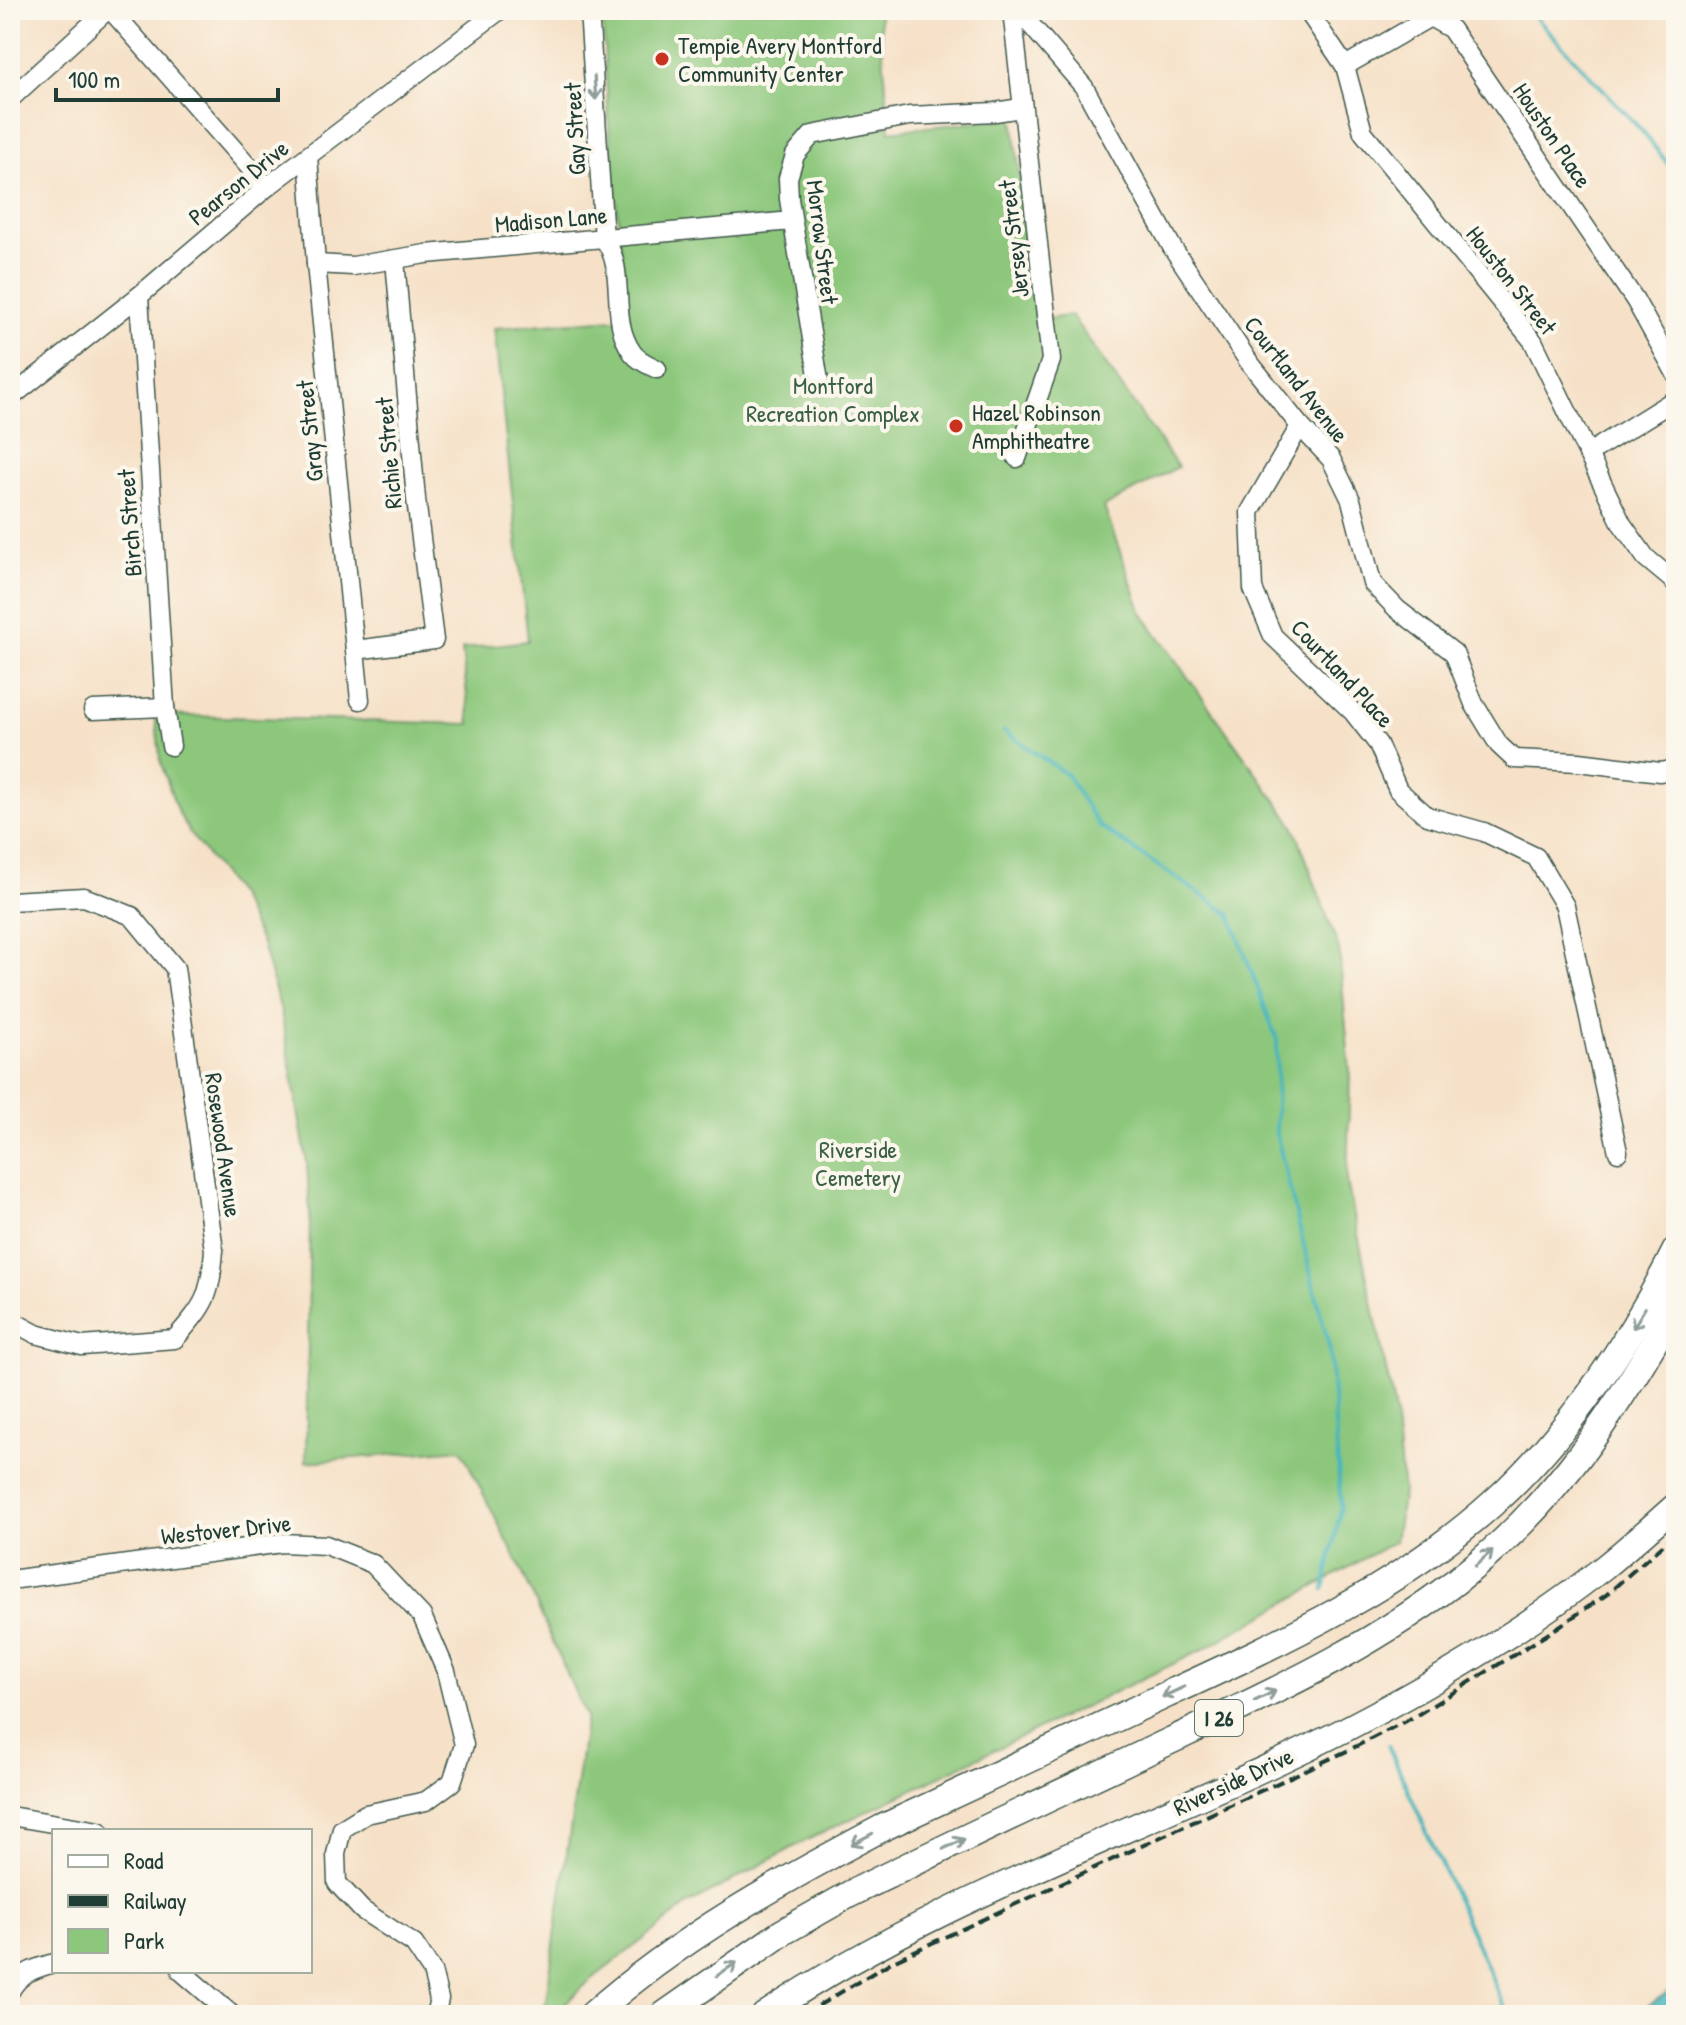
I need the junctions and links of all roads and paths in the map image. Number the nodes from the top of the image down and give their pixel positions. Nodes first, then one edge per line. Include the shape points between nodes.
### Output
1 (109, 10) edge
2 (500, 10) edge
3 (589, 10) edge
4 (1012, 10) edge
5 (1018, 10) edge
6 (1307, 10) edge
7 (1345, 66) junction
8 (10, 99) edge
9 (1021, 108) junction
10 (308, 156) junction
11 (267, 187) junction
12 (792, 221) junction
13 (604, 239) junction
14 (395, 260) junction
15 (316, 264) junction
16 (139, 296) junction
17 (657, 369) dead end
18 (1676, 374) edge
19 (819, 381) dead end
20 (10, 398) edge
21 (1676, 399) edge
22 (1300, 426) junction
23 (1589, 453) junction
24 (1017, 458) dead end
25 (1676, 583) edge
26 (355, 650) junction
27 (360, 700) dead end
28 (165, 707) junction
29 (93, 710) dead end
30 (171, 746) dead end
31 (1676, 769) edge
32 (10, 901) edge
33 (1618, 1152) dead end
34 (1676, 1250) edge
35 (1676, 1304) edge
36 (10, 1320) edge
37 (1676, 1505) edge
38 (10, 1580) edge
39 (10, 1816) edge
40 (87, 1829) edge
41 (52, 1964) edge
42 (183, 1973) edge
43 (10, 1991) edge
44 (232, 2015) edge
45 (435, 2015) edge
46 (592, 2015) edge
47 (664, 2015) edge
48 (764, 2015) edge

1 - 8 street
1 - 11 street
2 - 10 street, Pearson Drive
3 -> 13 street, Gay Street
4 - 9 street, Jersey Street
5 - 22 street, Courtland Avenue via 1084,87 1172,247 1249,362
6 - 7 street, Houston Street
7 - 18 street, Houston Place via 1430,17 1451,29 1635,300
7 - 23 street, Houston Street via 1363,132 1533,341
9 - 12 street, Morrow Street via 909,116 812,135 795,155 788,178
9 - 24 street, Jersey Street via 1051,360
10 - 11 street, Pearson Drive
10 - 15 street, Gray Street
11 - 16 street, Pearson Drive
12 - 13 street, Madison Lane
12 - 19 street, Morrow Street
13 - 14 street, Madison Lane
13 - 17 street, Gay Street via 614,251 621,330 633,355
14 - 15 street, Madison Lane
14 - 26 street, Richie Street via 434,640
15 - 26 street, Gray Street
16 - 20 street, Pearson Drive
16 - 28 street, Birch Street
21 - 23 street
22 - 31 street, Courtland Avenue via 1331,459 1351,500 1372,583 1454,653 1474,704 1514,759
22 - 33 street, Courtland Place via 1250,512 1253,589 1273,636 1353,712 1378,744 1398,790 1427,816 1484,832 1536,857 1565,906
23 - 25 street, Houston Street via 1622,524 1646,558
26 - 27 street, Gray Street
28 - 29 street
28 - 30 street, Birch Street
32 - 36 street, Rosewood Avenue via 84,897 132,916 175,968 214,1250 204,1306 175,1339 82,1346 36,1334
34 -> 46 highway, I 26 via 1610,1367 1576,1414 1494,1503 1412,1567 1309,1628 882,1828 760,1894 696,1935
47 -> 35 highway, I 26 via 783,1932 850,1894 1320,1669 1432,1599 1472,1569 1563,1478 1634,1380
37 - 48 main road, Riverside Drive via 1601,1569 1433,1681 1259,1770 904,1932
38 - 45 street, Westover Drive via 282,1543 326,1545 373,1564 422,1616 446,1671 464,1745 452,1782 426,1801 366,1814 342,1829 337,1883 362,1910 414,1944 432,1971 439,1999
39 - 40 street
41 - 43 street via 27,1971
42 - 44 street

